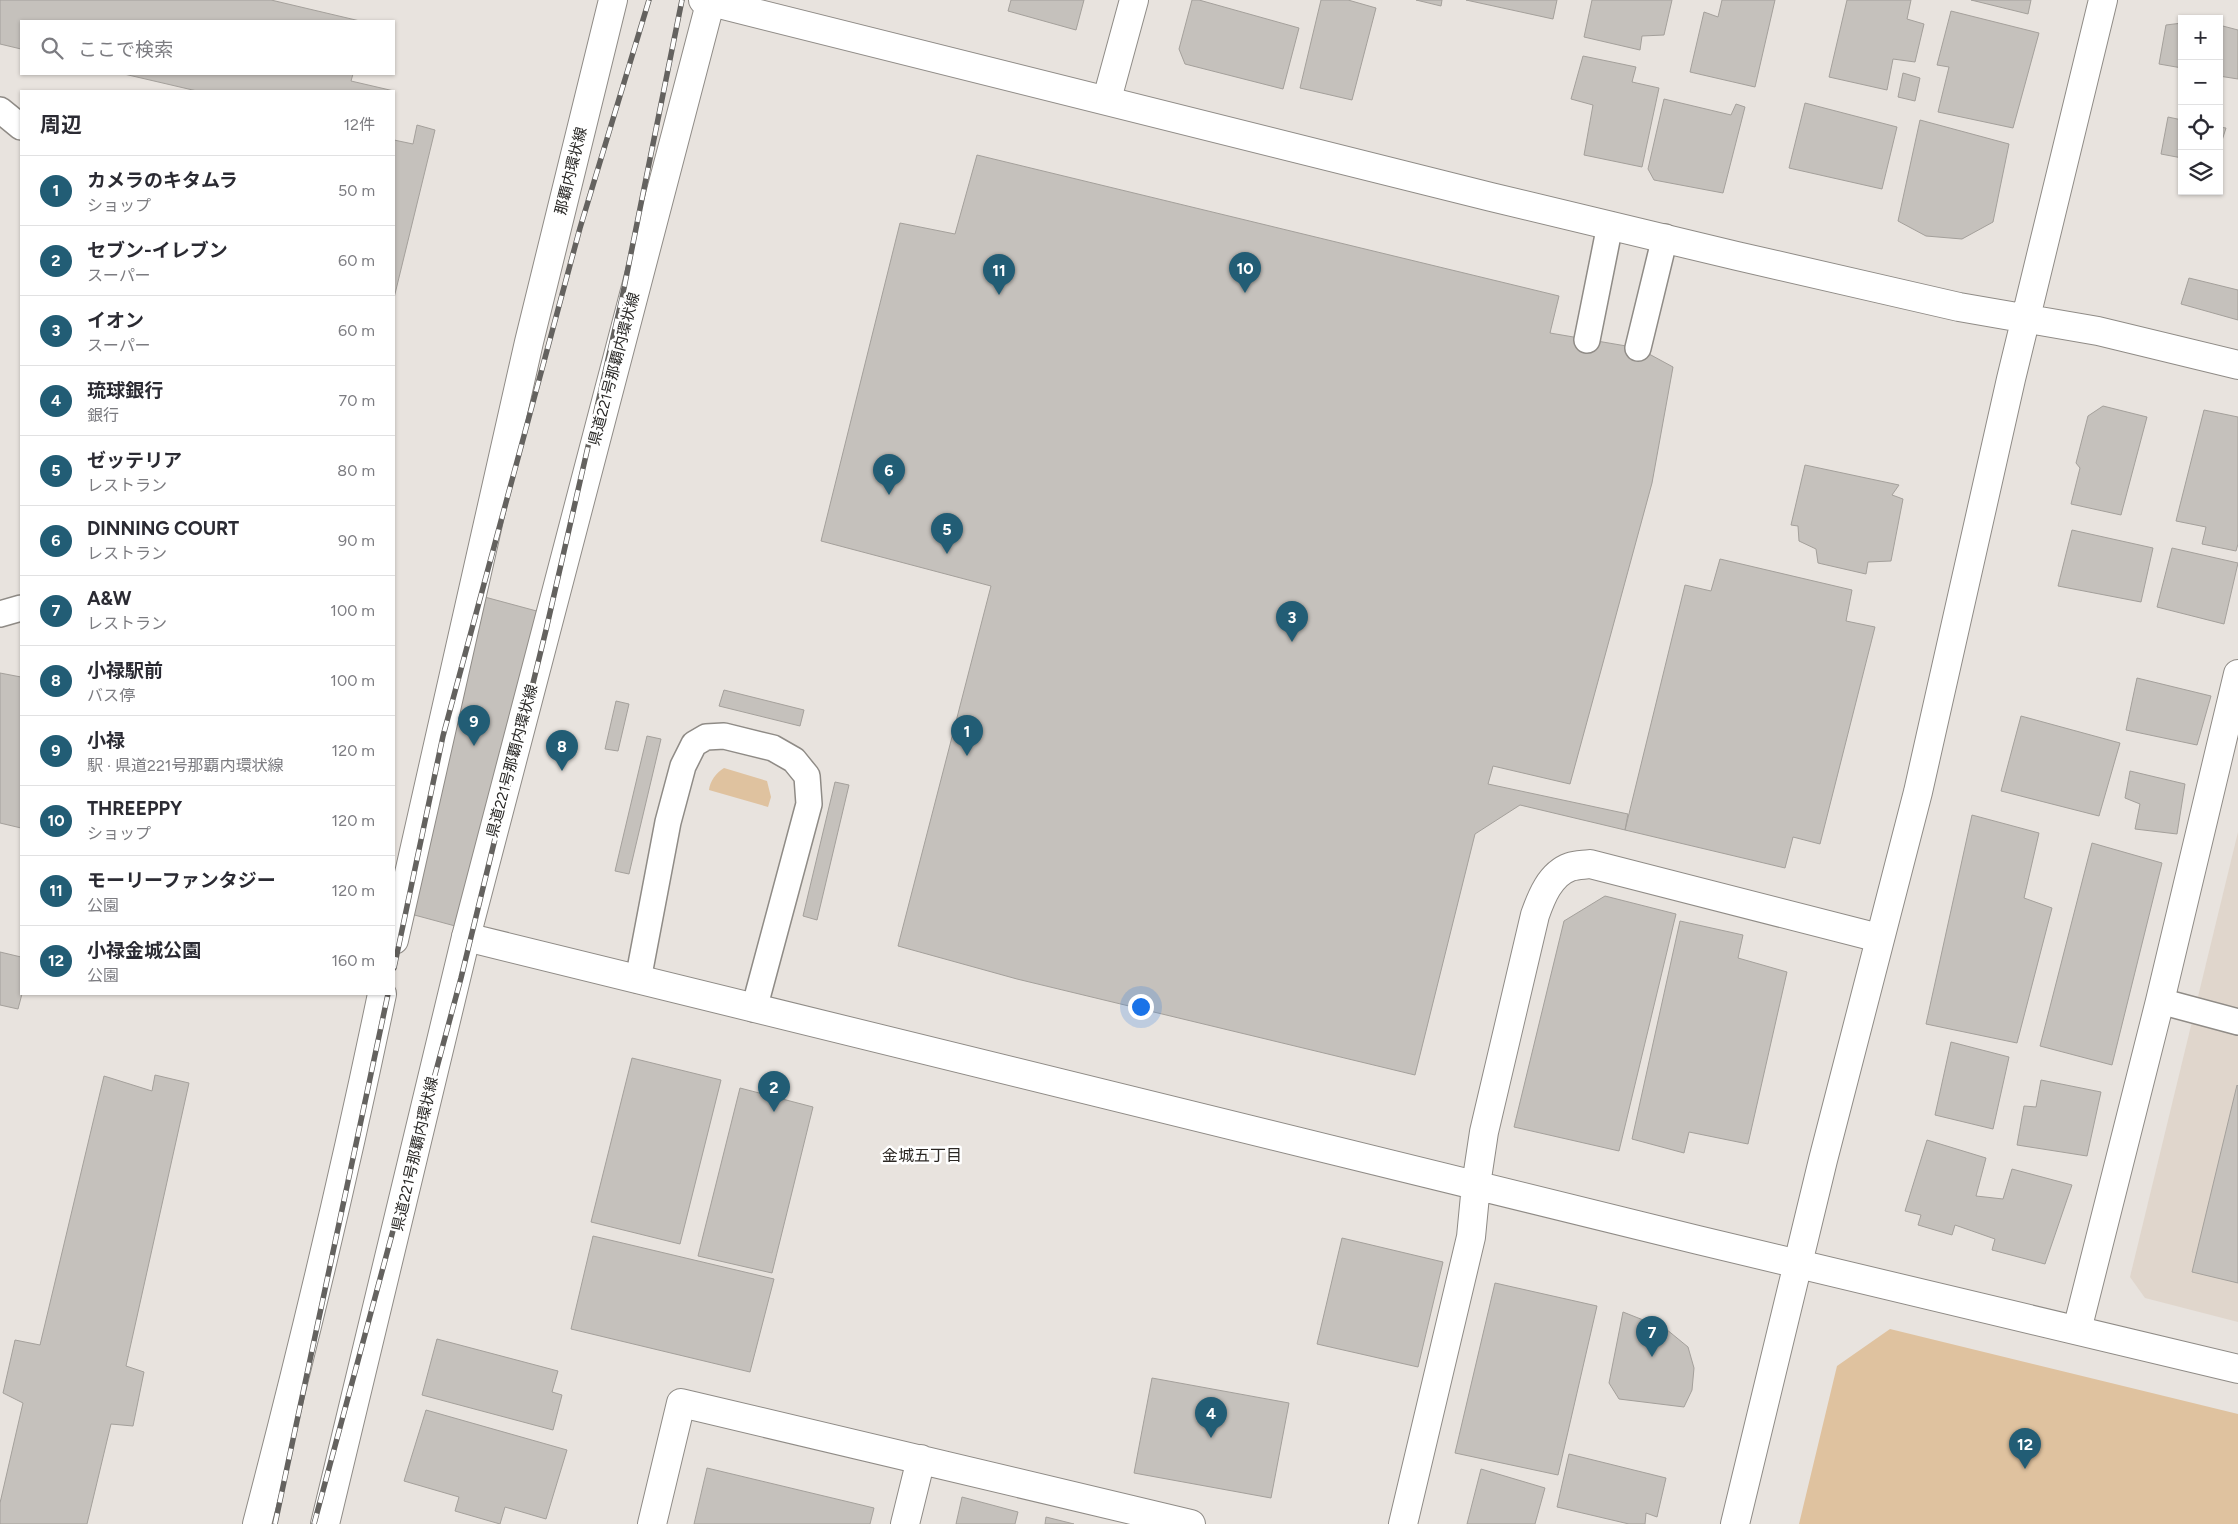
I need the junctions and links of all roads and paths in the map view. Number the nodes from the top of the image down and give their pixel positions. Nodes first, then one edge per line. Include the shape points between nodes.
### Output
1 (613, 0) edge
2 (1134, 0) edge
3 (2103, 0) edge
4 (708, 1) edge
5 (1107, 100) junction
6 (0, 110) edge
7 (20, 126) edge
8 (1610, 225) junction
9 (1665, 237) junction
10 (2025, 318) junction
11 (1587, 340) dead end
12 (1638, 348) dead end
13 (2238, 366) edge
14 (20, 608) edge
15 (0, 614) edge
16 (2238, 674) edge
17 (395, 936) edge
18 (466, 937) junction
19 (1879, 938) junction
20 (638, 980) junction
21 (382, 995) edge
22 (2160, 1001) junction
23 (754, 1009) junction
24 (2237, 1016) edge
25 (1476, 1184) junction
26 (1798, 1263) junction
27 (2077, 1330) junction
28 (2238, 1369) edge
29 (921, 1459) junction
30 (1157, 1520) edge
31 (257, 1524) edge
32 (325, 1524) edge
33 (652, 1524) edge
34 (905, 1524) edge
35 (1191, 1524) edge
36 (1403, 1524) edge
37 (1734, 1524) edge

1 - 17 street, 那覇内環状線 via 528,342
2 - 5 street
3 - 10 street
4 - 5 street
4 - 18 street, 県道221号那覇内環状線
5 - 8 street
6 - 7 lane
8 - 9 street
8 - 11 lane
9 - 10 street via 1959,307
9 - 12 lane
10 - 13 street via 2098,331
10 - 19 street via 1918,792
14 - 15 lane
16 - 22 street
18 - 20 street
18 - 32 street, 県道221号那覇内環状線
19 - 25 street via 1615,869 1590,864 1569,867 1553,879 1541,898 1536,915 1484,1132
19 - 26 street
20 - 23 street
20 - 23 lane via 668,822 683,766 694,744 706,737 724,736 773,748 794,760 806,776 810,804
21 - 31 street via 359,1107
22 - 24 lane
22 - 27 street
23 - 25 street
25 - 26 street
25 - 36 street via 1471,1237
26 - 27 street
26 - 37 street
27 - 28 street
29 - 30 street
29 - 33 street via 682,1403
29 - 34 street
30 - 35 street

